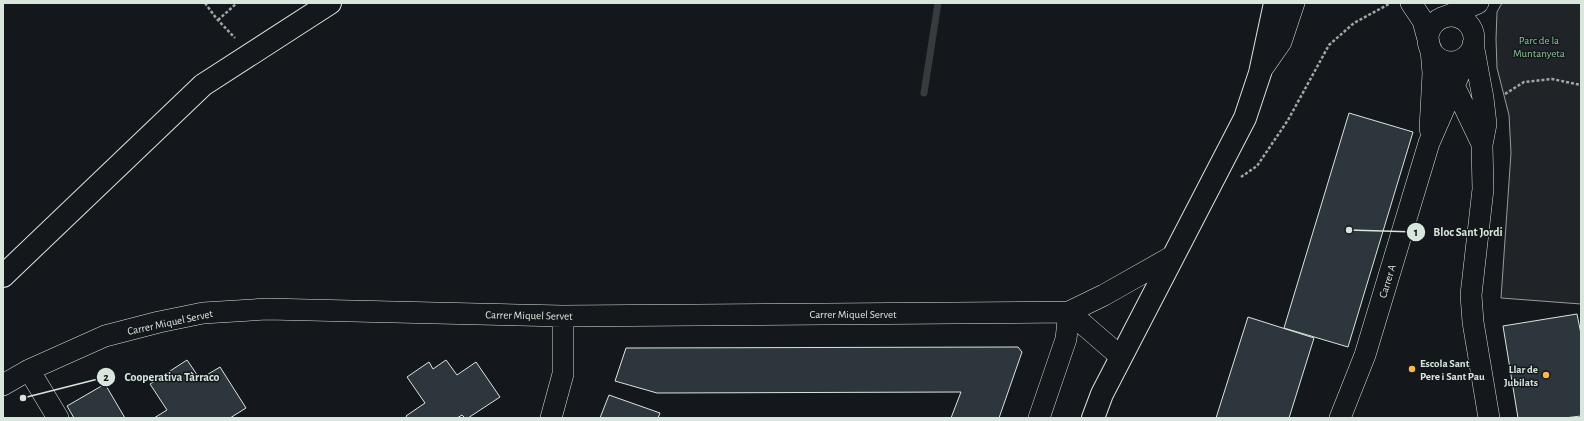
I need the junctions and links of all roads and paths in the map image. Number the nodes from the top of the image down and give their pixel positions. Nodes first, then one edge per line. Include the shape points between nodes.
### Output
1 (205, 3) edge
2 (237, 3) edge
3 (330, 3) edge
4 (1275, 3) edge
5 (1294, 3) edge
6 (1391, 3) edge
7 (1411, 3) edge
8 (1478, 3) edge
9 (1483, 3) edge
10 (218, 20) junction
11 (1462, 28) edge
12 (1434, 50) junction
13 (251, 54) junction
14 (1260, 73) junction
15 (1581, 84) edge
16 (1454, 85) junction
17 (1503, 95) dead end
18 (1474, 124) junction
19 (1429, 143) junction
20 (1482, 145) junction
21 (1240, 178) dead end
22 (1173, 256) junction
23 (3, 276) edge
24 (1069, 312) junction
25 (563, 316) junction
26 (1121, 357) junction
27 (29, 370) junction
28 (3, 385) edge
29 (58, 418) edge
30 (551, 418) edge
31 (1039, 418) edge
32 (1092, 418) edge
33 (1340, 418) edge
34 (1489, 418) edge

1 - 10 path
2 - 10 path
3 - 13 street
4 - 14 street
5 - 14 street via 1281,42
6 - 21 path via 1354,23 1329,45 1288,120 1257,166
7 - 12 street via 1423,21
8 - 11 street
9 - 11 street, Carrer A
10 - 13 path
11 - 12 street via 1434,24 1428,36
11 - 12 street via 1461,59 1454,61
11 - 16 street, Carrer A
11 - 20 street via 1483,98 1486,124
12 - 16 street
12 - 19 street, Carrer A
13 - 23 street via 203,85
14 - 22 street via 1245,118
15 - 17 path via 1552,79 1524,82
16 - 18 street
16 - 19 street, Carrer A
18 - 19 street, Carrer A via 1463,118 1447,121
18 - 20 street
19 - 33 street, Carrer A via 1365,354
20 - 34 street via 1483,189 1472,295 1473,322
22 - 24 street, Carrer Miquel Servet
22 - 26 street
24 - 25 street, Carrer Miquel Servet
24 - 26 street
24 - 31 street via 1066,339
25 - 27 street, Carrer Miquel Servet via 267,309 204,313 105,336
25 - 30 street via 563,374
26 - 32 street
27 - 28 street, Carrer Miquel Servet
27 - 29 street

